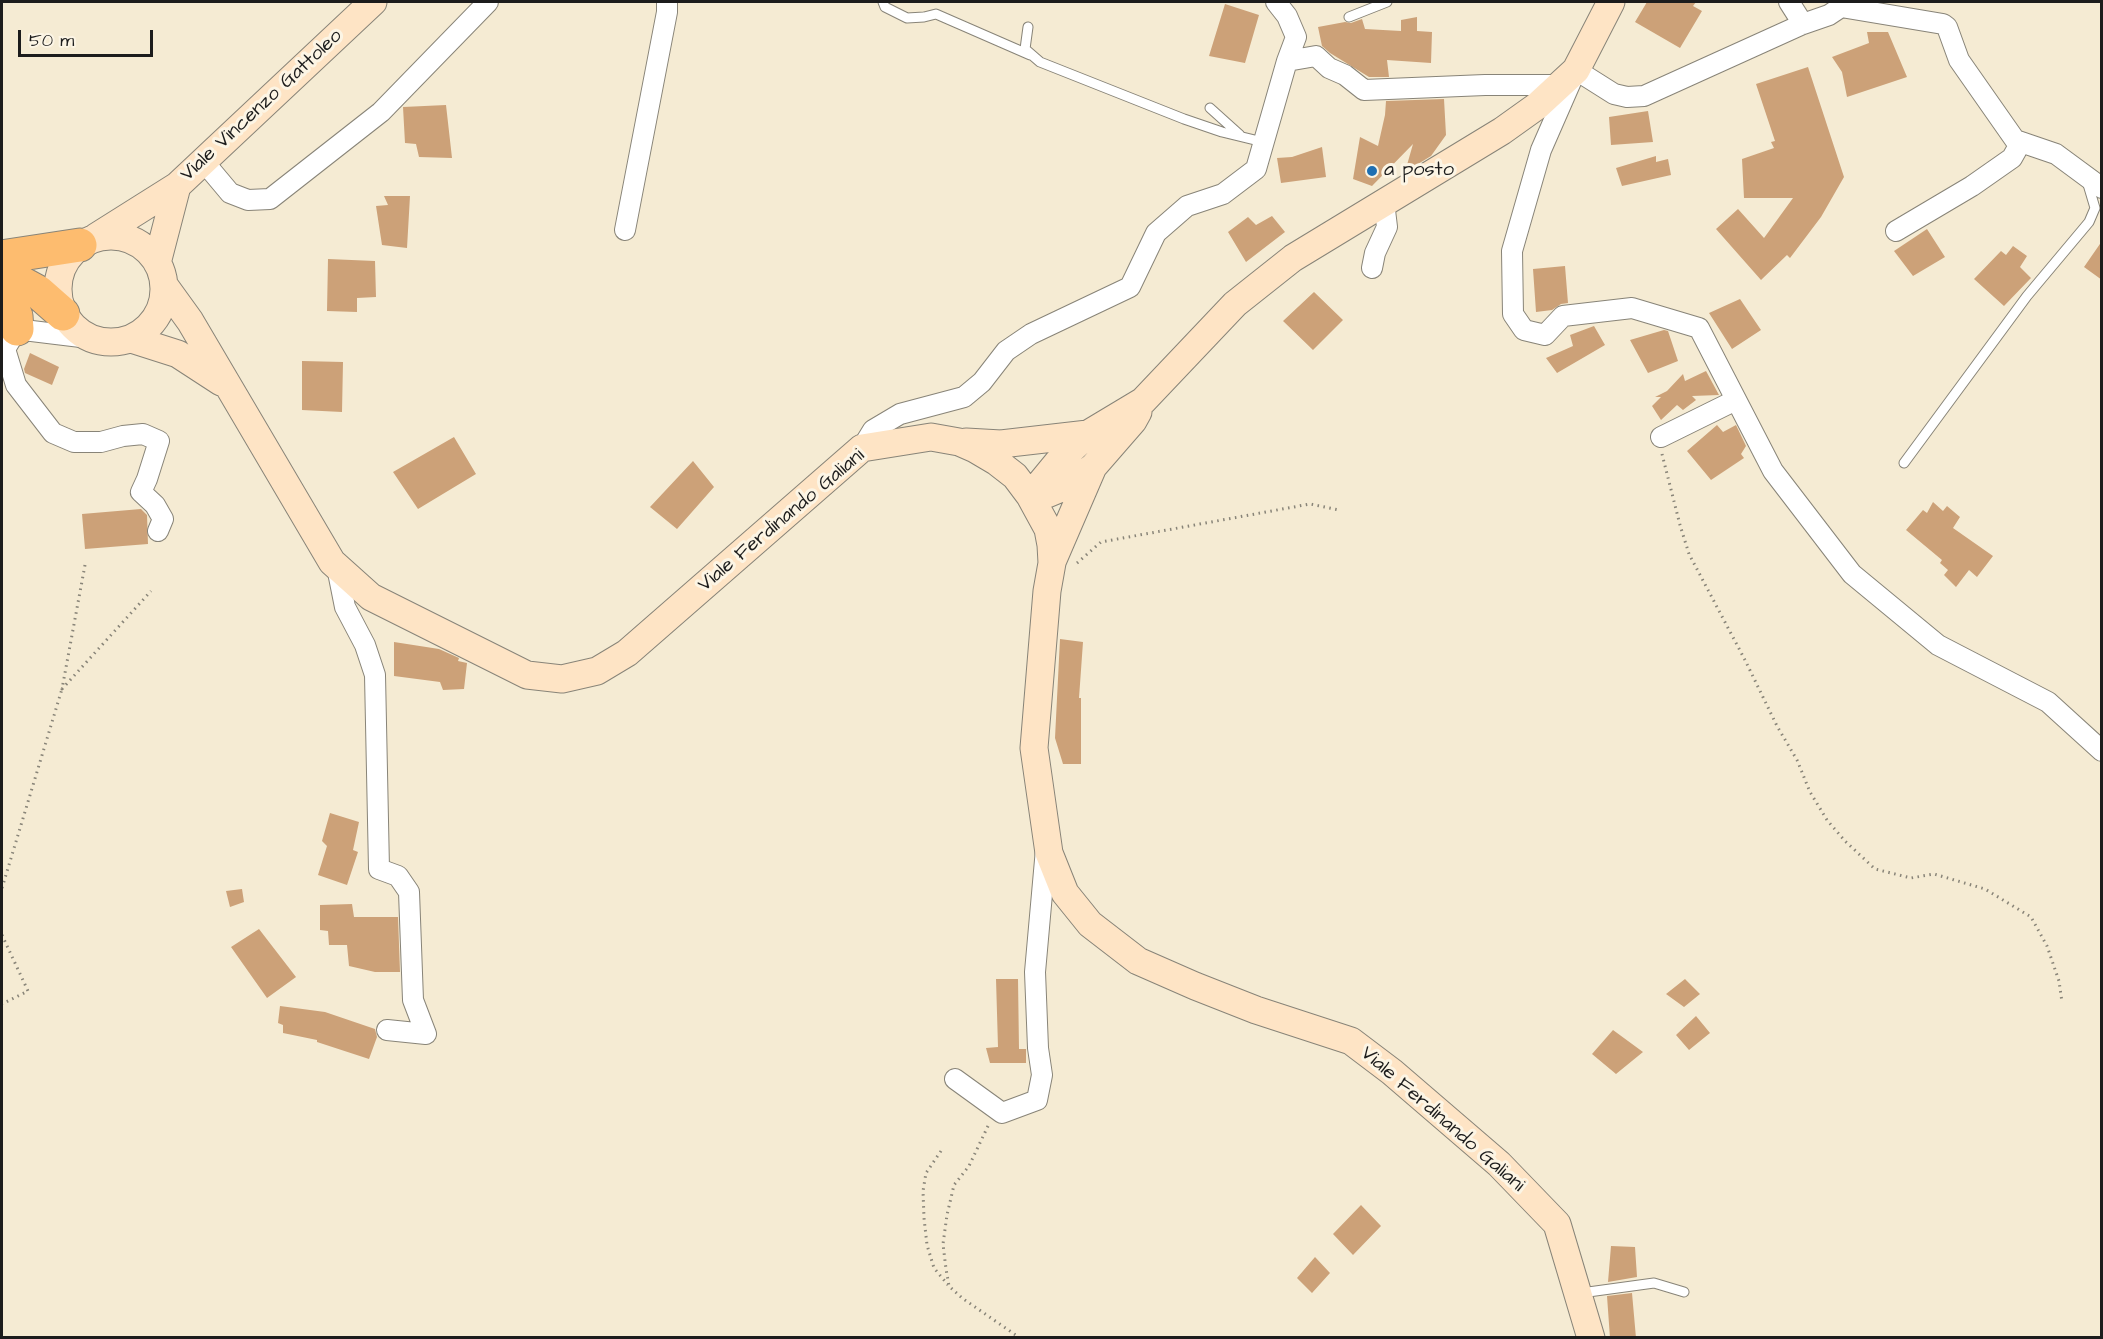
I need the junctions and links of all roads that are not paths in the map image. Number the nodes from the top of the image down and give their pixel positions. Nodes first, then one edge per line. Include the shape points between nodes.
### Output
1 (373, 2) edge
2 (488, 2) edge
3 (666, 2) edge
4 (883, 2) edge
5 (1276, 2) edge
6 (1387, 2) edge
7 (1611, 2) edge
8 (1790, 2) edge
9 (1843, 4) edge
10 (1348, 17) dead end
11 (1803, 24) junction
12 (1028, 27) dead end
13 (1034, 57) junction
14 (1287, 61) junction
15 (1568, 78) junction
16 (1210, 108) dead end
17 (1242, 137) junction
18 (1263, 142) junction
19 (2021, 142) junction
20 (204, 162) junction
21 (2085, 176) junction
22 (177, 186) junction
23 (2102, 188) edge
24 (1384, 202) junction
25 (625, 230) dead end
26 (1896, 231) dead end
27 (88, 241) junction
28 (2, 257) edge
29 (1372, 268) dead end
30 (161, 274) junction
31 (2, 276) edge
32 (2, 289) edge
33 (63, 314) junction
34 (9, 328) edge
35 (89, 338) junction
36 (131, 339) junction
37 (227, 386) junction
38 (1736, 400) junction
39 (1143, 401) junction
40 (1088, 434) junction
41 (1661, 437) road end
42 (959, 442) junction
43 (862, 448) junction
44 (1904, 463) dead end
45 (1093, 467) junction
46 (1030, 496) junction
47 (159, 531) dead end
48 (1064, 564) junction
49 (337, 567) junction
50 (2102, 751) edge
51 (1047, 837) junction
52 (387, 1030) dead end
53 (955, 1079) dead end
54 (1684, 1292) dead end
55 (1578, 1293) junction
56 (1591, 1338) edge

1 - 20 main road, Viale Vincenzo Gattoleo
2 - 20 street via 381,112 270,200 248,200 230,193
3 - 25 street
4 - 13 lane via 885,7 907,18 936,14
5 - 14 street via 1296,37
6 - 10 lane
7 - 15 main road
8 - 11 street
9 - 11 street via 1829,15
9 - 19 street via 1947,27 1959,60 2015,140
11 - 15 street via 1644,96 1614,94
12 - 13 lane via 1025,49
13 - 17 lane via 1123,96
14 - 15 street via 1316,56 1364,90 1378,91
14 - 18 street
15 - 24 main road via 1502,131
15 - 38 street via 1541,150 1512,251 1513,314 1524,330 1545,334 1563,316 1632,308 1699,328
16 - 17 lane
17 - 18 lane
18 - 43 street via 1256,169 1223,194 1187,206 1156,233 1130,287 1031,334 1006,351 964,398 900,414 873,430
19 - 21 street via 2056,154
19 - 26 street via 2012,158
20 - 22 main road, Viale Vincenzo Gattoleo
21 - 23 street
21 - 44 lane via 2095,208 2089,222 2027,296
22 - 27 main road, Viale Vincenzo Gattoleo
22 - 30 main road, Viale Vincenzo Gattoleo
24 - 29 street via 1387,227
24 - 39 main road via 1293,258 1234,304
27 - 28 highway
27 - 30 main road via 114,236 131,240 146,249
27 - 33 main road via 67,259 59,276 58,299
30 - 36 main road via 163,302 157,317
30 - 37 main road, Viale Ferdinando Galiani
31 - 33 highway via 38,291
32 - 34 highway via 16,316
33 - 35 main road
34 - 35 street
34 - 47 street via 5,349 16,385 53,433 74,442 101,442 143,434 159,441 141,492 163,519
35 - 36 main road via 110,342
36 - 37 main road via 178,354
37 - 49 main road, Viale Ferdinando Galiani
38 - 41 street
38 - 50 street via 1773,471 1852,574 1938,645 2048,702
39 - 40 main road
39 - 45 main road via 1133,421
40 - 42 main road via 1001,444
40 - 46 main road
42 - 43 main road, Viale Ferdinando Galiani via 931,438
42 - 46 main road, Viale Ferdinando Galiani via 997,462 1015,476
43 - 49 main road, Viale Ferdinando Galiani via 627,653 597,671 562,679 527,675 371,597
45 - 46 main road via 1066,486 1042,496
45 - 48 main road
46 - 48 main road, Viale Ferdinando Galiani
48 - 51 main road, Viale Ferdinando Galiani via 1047,591 1034,748
49 - 52 street via 345,607 375,675 379,869 398,876 409,892 413,1000 426,1034
51 - 53 street via 1035,972 1042,1075 1036,1100 1002,1113
51 - 55 main road, Viale Ferdinando Galiani via 1065,893 1090,924 1138,960 1256,1010 1351,1041 1392,1072 1499,1164 1557,1224
54 - 55 lane via 1654,1283
55 - 56 main road, Viale Ferdinando Galiani

